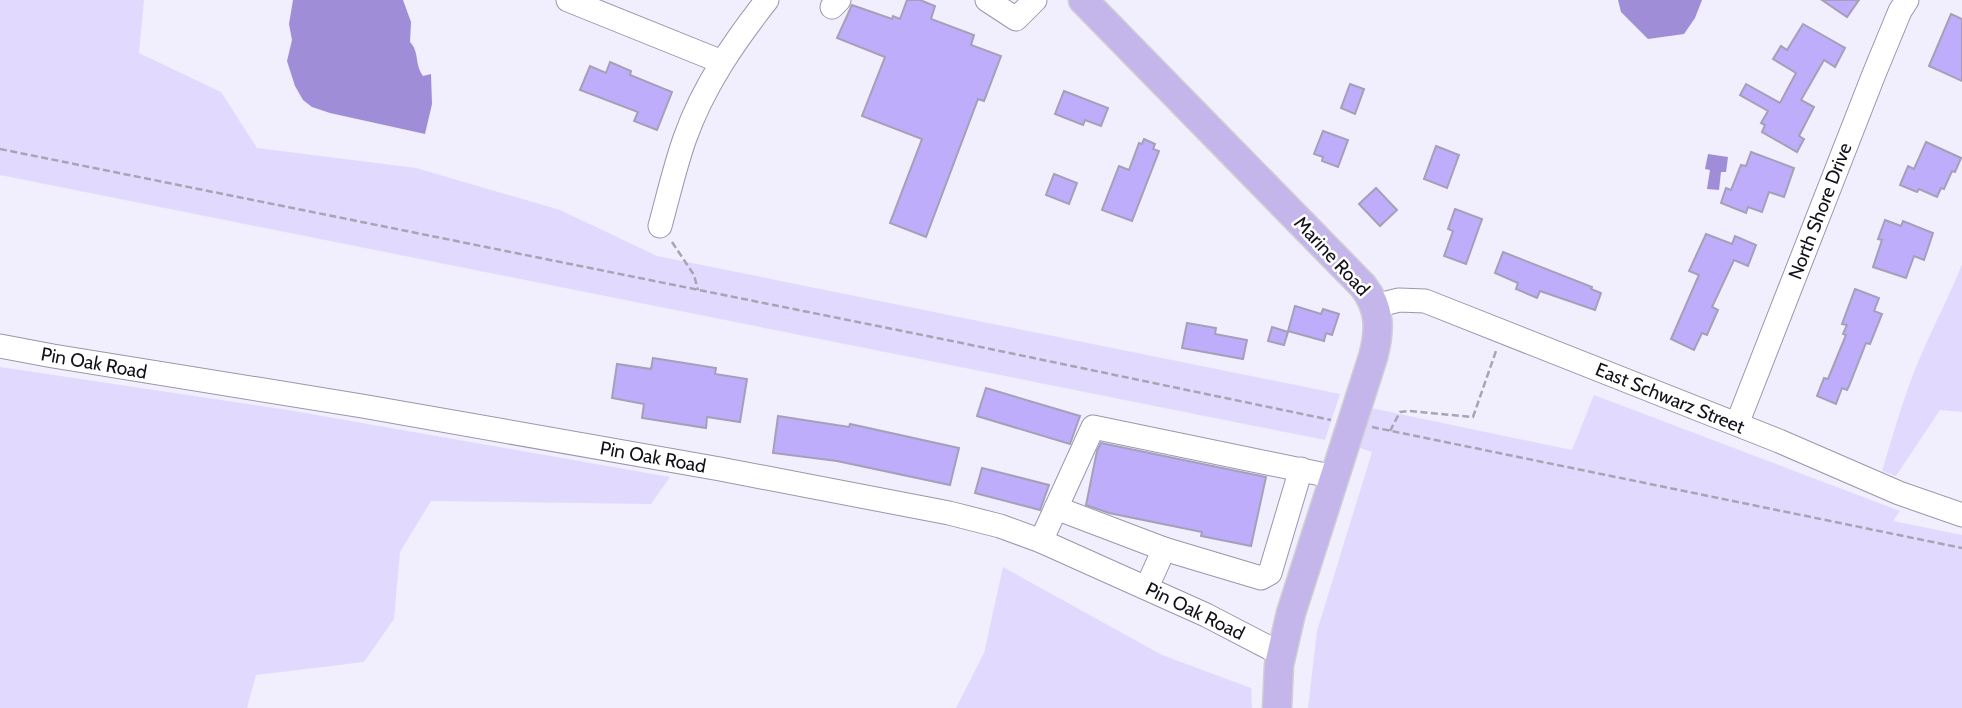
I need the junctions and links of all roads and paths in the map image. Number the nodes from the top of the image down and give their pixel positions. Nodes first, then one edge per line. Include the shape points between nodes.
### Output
1 (568, 0) edge
2 (767, 0) edge
3 (987, 0) edge
4 (1035, 0) edge
5 (1083, 0) edge
6 (1907, 0) edge
7 (722, 62) junction
8 (0, 149) edge
9 (660, 226) joint
10 (698, 290) junction
11 (1375, 306) junction
12 (1503, 332) junction
13 (0, 345) edge
14 (1337, 421) dead end
15 (1737, 424) junction
16 (1365, 426) dead end
17 (1390, 431) junction
18 (1301, 470) junction
19 (1335, 477) junction
20 (1056, 508) junction
21 (1962, 515) edge
22 (1041, 541) junction
23 (1962, 548) edge
24 (1164, 549) junction
25 (1147, 587) junction
26 (1281, 654) junction
27 (1277, 708) edge

1 - 7 street
2 - 7 street
3 - 4 street via 1016,19
5 - 11 main road, Marine Road via 1363,286
6 - 15 street, North Shore Drive
7 - 9 street via 686,136
8 - 10 path
9 - 10 path via 686,261
10 - 14 path
11 - 12 street, East Schwarz Street via 1399,300 1425,301
11 - 19 main road, Marine Road via 1377,342
12 - 15 street, East Schwarz Street
12 - 17 path via 1473,417 1400,412
13 - 22 street, Pin Oak Road via 733,471 949,513
15 - 21 street, East Schwarz Street
16 - 17 path
17 - 23 path
18 - 19 street
18 - 20 street via 1093,427
18 - 24 street via 1270,573 1261,578
19 - 26 main road, Marine Road
20 - 22 street
20 - 24 street
22 - 25 street, Pin Oak Road
24 - 25 street
25 - 26 street, Pin Oak Road
26 - 27 main road, Marine Road

